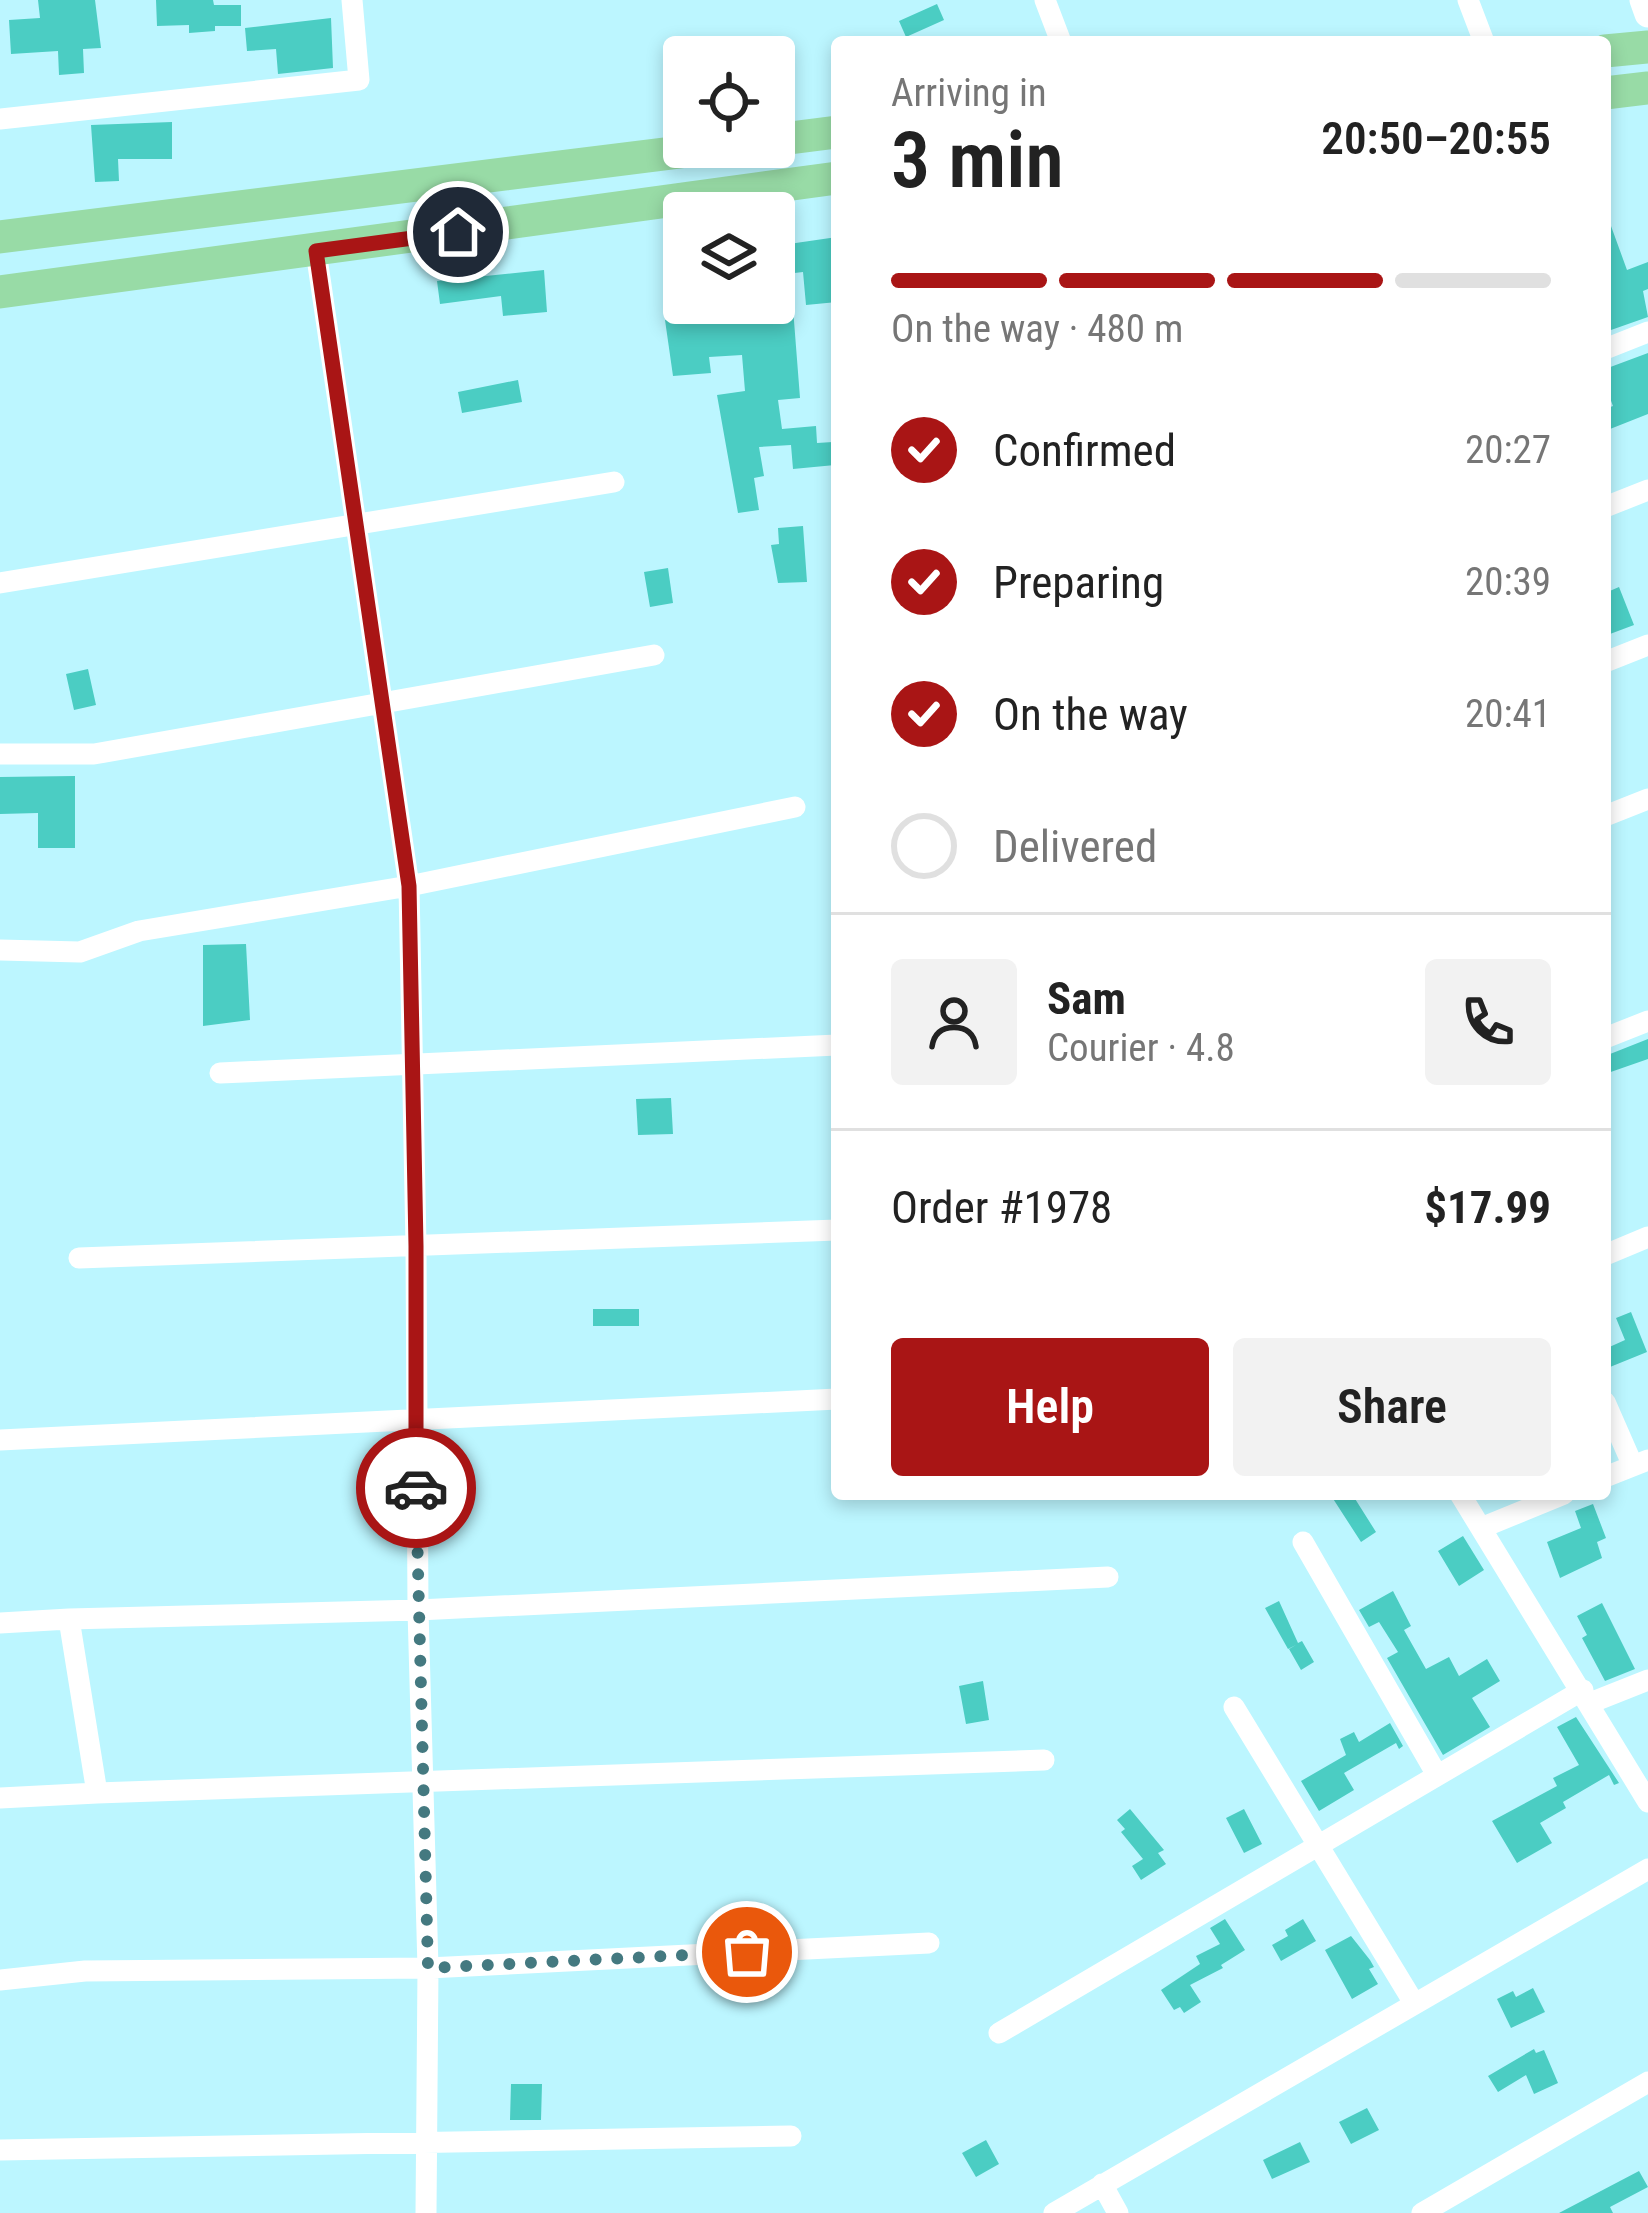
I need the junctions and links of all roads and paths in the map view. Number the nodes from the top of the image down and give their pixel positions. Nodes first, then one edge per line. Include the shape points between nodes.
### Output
1 (352, 0) edge
2 (1045, 0) edge
3 (1468, 0) edge
4 (1642, 0) edge
5 (1648, 14) edge
6 (1059, 36) edge
7 (1482, 36) edge
8 (1648, 47) edge
9 (1611, 50) edge
10 (1648, 88) edge
11 (1611, 92) edge
12 (0, 118) edge
13 (831, 133) edge
14 (795, 137) edge
15 (663, 154) edge
16 (831, 179) edge
17 (0, 237) edge
18 (316, 251) junction
19 (0, 292) edge
20 (1648, 332) edge
21 (1611, 347) edge
22 (614, 482) dead end
23 (1648, 490) edge
24 (1611, 505) edge
25 (354, 526) junction
26 (0, 583) edge
27 (1648, 645) edge
28 (654, 656) dead end
29 (1611, 660) edge
30 (382, 704) junction
31 (0, 754) edge
32 (1648, 799) edge
33 (795, 807) dead end
34 (1611, 814) edge
35 (409, 886) junction
36 (0, 950) edge
37 (1648, 1021) edge
38 (1611, 1036) edge
39 (831, 1045) edge
40 (412, 1066) junction
41 (220, 1073) dead end
42 (831, 1230) edge
43 (1648, 1237) edge
44 (416, 1246) junction
45 (1611, 1252) edge
46 (79, 1258) dead end
47 (831, 1399) edge
48 (1611, 1412) edge
49 (416, 1421) junction
50 (0, 1440) edge
51 (1640, 1463) edge
52 (1611, 1475) edge
53 (1464, 1500) edge
54 (1549, 1500) edge
55 (1481, 1528) junction
56 (1303, 1542) dead end
57 (1108, 1577) dead end
58 (418, 1610) junction
59 (69, 1619) junction
60 (0, 1623) edge
61 (1648, 1680) edge
62 (1587, 1697) junction
63 (1234, 1707) dead end
64 (1044, 1760) dead end
65 (1437, 1775) junction
66 (422, 1784) junction
67 (97, 1793) junction
68 (0, 1798) edge
69 (1648, 1802) edge
70 (1317, 1846) junction
71 (1648, 1869) edge
72 (929, 1943) dead end
73 (428, 1968) junction
74 (0, 1980) edge
75 (1414, 2003) junction
76 (999, 2033) dead end
77 (1648, 2082) edge
78 (791, 2136) dead end
79 (429, 2144) junction
80 (0, 2150) edge
81 (1102, 2184) junction
82 (426, 2213) edge
83 (1054, 2213) edge
84 (1118, 2213) edge
85 (1421, 2213) edge

1 - 12 street via 359,80
2 - 6 street
3 - 7 street
4 - 5 street
8 - 9 main road
10 - 11 main road
13 - 14 main road
15 - 17 main road
16 - 18 main road
18 - 19 main road
18 - 25 street
20 - 21 street
22 - 25 street
23 - 24 street
25 - 26 street
25 - 30 street
27 - 29 street
28 - 30 street
30 - 31 street via 94,754
30 - 35 street
32 - 34 street
33 - 35 street
35 - 36 street via 139,931 80,952
35 - 40 street
37 - 38 street
39 - 40 street
40 - 41 street
40 - 44 street
42 - 44 street
43 - 45 street
44 - 46 street
44 - 49 street
47 - 49 street
48 - 51 street
49 - 50 street
49 - 58 street
51 - 52 street
53 - 55 street
54 - 55 street
55 - 62 street
56 - 65 street
57 - 58 street
58 - 59 street
58 - 66 street
59 - 60 street
59 - 67 street
61 - 62 street
62 - 65 street
62 - 69 street
63 - 70 street
64 - 66 street
65 - 70 street
66 - 67 street
66 - 73 street
67 - 68 street
70 - 75 street
70 - 76 street
71 - 75 street
72 - 73 street
73 - 74 street via 85,1971
73 - 79 street
75 - 81 street
77 - 85 street
78 - 79 street
79 - 80 street
79 - 82 street
81 - 83 street
81 - 84 street

